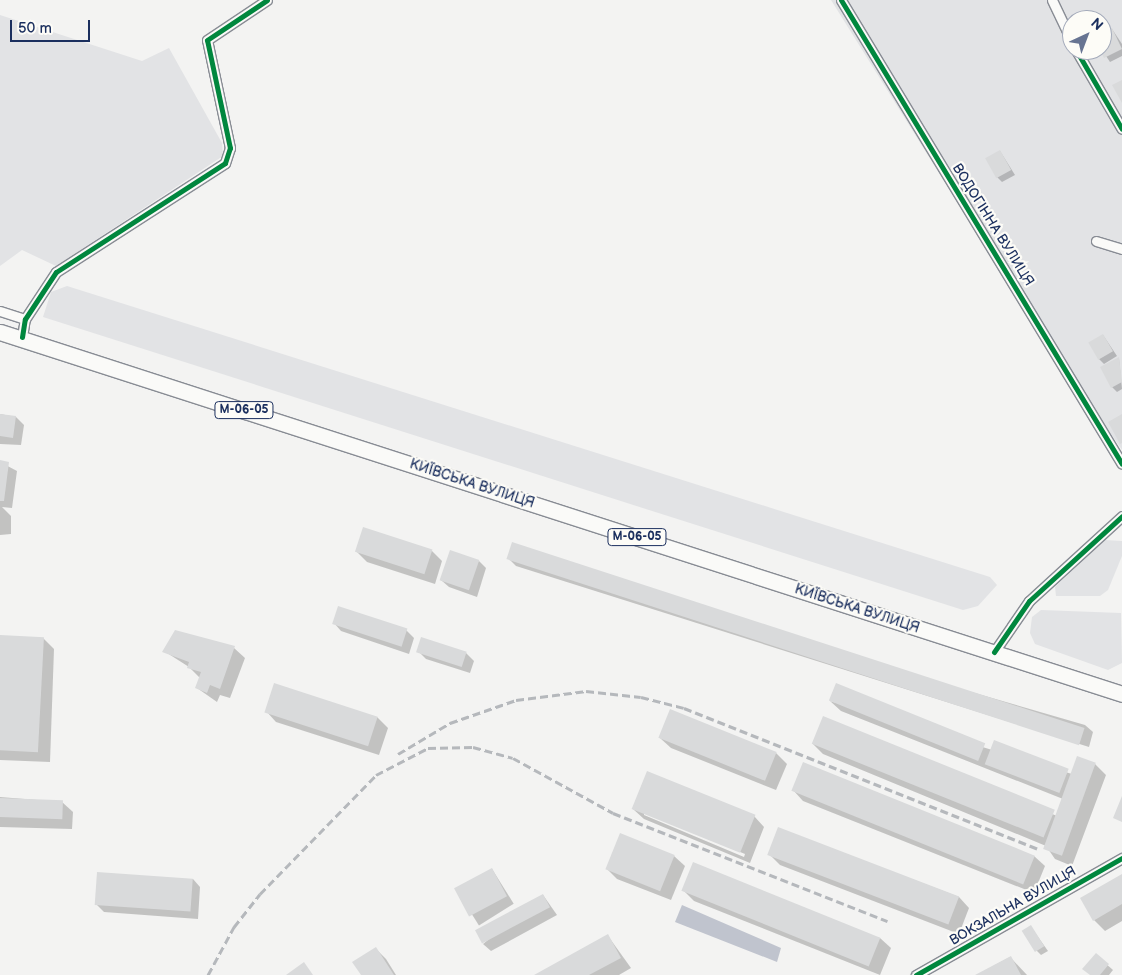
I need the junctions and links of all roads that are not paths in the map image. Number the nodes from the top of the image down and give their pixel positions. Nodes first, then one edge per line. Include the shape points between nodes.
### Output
1 (267, 0) edge
2 (841, 0) edge
3 (1052, 0) edge
4 (1062, 21) edge
5 (1082, 60) edge
6 (1122, 129) edge
7 (1096, 241) dead end
8 (1122, 250) edge
9 (0, 311) edge
10 (25, 320) junction
11 (0, 332) edge
12 (22, 337) junction
13 (1122, 464) edge
14 (1122, 516) edge
15 (994, 652) junction
16 (1122, 694) edge
17 (1122, 858) edge
18 (916, 975) edge

1 - 10 street via 206,40 230,148 225,163 56,272
2 - 13 street, ВОДОГІННА ВУЛИЦЯ
3 - 4 street
5 - 6 street
7 - 8 street
9 - 10 street
10 - 12 street
11 - 12 highway, КИЇВСЬКА ВУЛИЦЯ / М-06-05
12 - 15 highway, КИЇВСЬКА ВУЛИЦЯ / М-06-05
14 - 15 street via 1029,601
15 - 16 highway, М-06-05
17 - 18 street, ВОКЗАЛЬНА ВУЛИЦЯ

